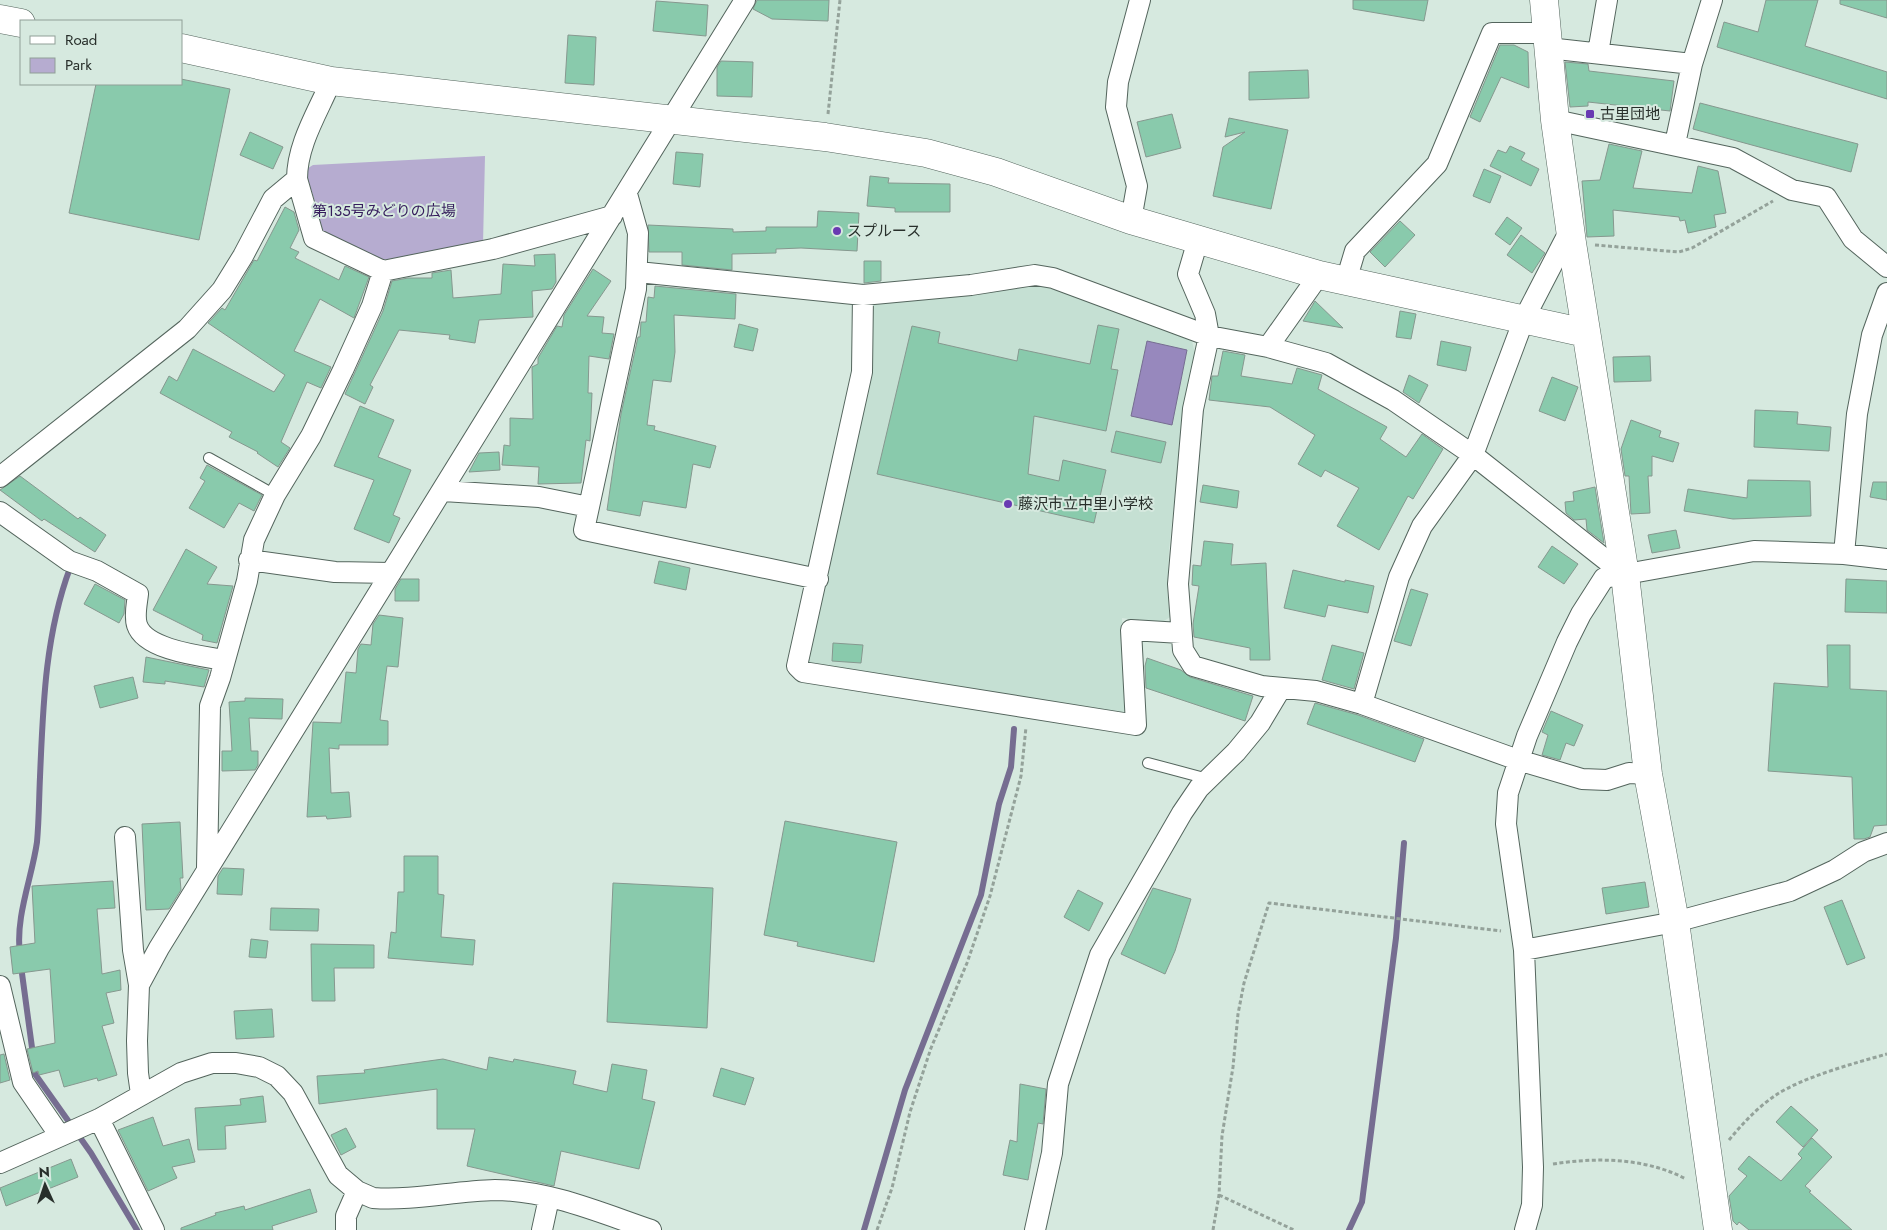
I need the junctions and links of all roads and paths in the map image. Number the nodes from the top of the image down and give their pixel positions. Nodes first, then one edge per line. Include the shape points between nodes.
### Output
1 (745, 0) edge
2 (840, 0) edge
3 (1140, 0) edge
4 (1544, 0) edge
5 (1607, 0) edge
6 (1712, 0) edge
7 (0, 19) edge
8 (20, 23) edge
9 (1547, 40) junction
10 (182, 48) edge
11 (1598, 54) junction
12 (1692, 64) junction
13 (331, 81) junction
14 (1555, 120) junction
15 (671, 121) junction
16 (826, 137) junction
17 (1676, 144) junction
18 (297, 179) junction
19 (1792, 190) junction
20 (627, 194) junction
21 (612, 216) junction
22 (1131, 220) junction
23 (1571, 237) junction
24 (1198, 240) junction
25 (1887, 267) edge
26 (383, 271) junction
27 (638, 272) junction
28 (1319, 275) junction
29 (1346, 281) junction
30 (1887, 293) edge
31 (864, 295) junction
32 (1524, 319) junction
33 (1586, 333) junction
34 (1209, 336) junction
35 (1268, 348) junction
36 (1472, 455) junction
37 (209, 458) dead end
38 (0, 478) edge
39 (443, 491) junction
40 (275, 495) junction
41 (589, 506) junction
42 (0, 512) edge
43 (1844, 554) junction
44 (1887, 559) edge
45 (249, 560) junction
46 (391, 573) junction
47 (1625, 575) junction
48 (818, 579) junction
49 (1180, 634) junction
50 (224, 660) junction
51 (1281, 688) junction
52 (1362, 704) junction
53 (1026, 709) junction
54 (1518, 760) junction
55 (1148, 763) dead end
56 (1648, 774) junction
57 (1208, 779) junction
58 (125, 837) dead end
59 (1887, 843) edge
60 (207, 870) junction
61 (1675, 922) junction
62 (1523, 941) junction
63 (139, 985) junction
64 (0, 986) edge
65 (1887, 1054) edge
66 (141, 1094) junction
67 (99, 1119) junction
68 (70, 1132) junction
69 (1709, 1156) junction
70 (0, 1163) edge
71 (1533, 1167) junction
72 (357, 1191) junction
73 (1219, 1195) junction
74 (549, 1198) junction
75 (1721, 1218) edge
76 (154, 1230) edge
77 (346, 1230) edge
78 (542, 1230) edge
79 (650, 1230) edge
80 (877, 1230) edge
81 (1035, 1230) edge
82 (1213, 1230) edge
83 (1294, 1230) edge
84 (1525, 1230) edge

1 - 15 street
2 - 16 path
3 - 22 street via 1118,82 1116,107 1137,186
4 - 9 street
5 - 11 street
6 - 12 street
7 - 8 street
9 - 11 street
9 - 14 street
9 - 29 street via 1492,33 1437,164 1354,251
10 - 13 street
11 - 12 street
12 - 17 street
13 - 15 street
13 - 18 street via 302,146
14 - 17 street
14 - 23 street
15 - 16 street
15 - 20 street
16 - 22 street via 965,163
17 - 19 street via 1733,158
18 - 26 street via 314,238
18 - 38 street via 273,199 222,290 187,328
19 - 23 path via 1692,248 1679,252
19 - 25 street via 1826,197 1853,239
20 - 21 street
20 - 27 street via 638,233
21 - 26 street via 492,249
21 - 39 street
22 - 24 street
23 - 32 street
23 - 33 street
24 - 28 street
24 - 34 street via 1188,274 1205,314
26 - 40 street via 372,306 339,378
27 - 31 street
27 - 41 street
28 - 29 street
28 - 35 street
29 - 32 street
30 - 43 street via 1872,335 1857,414
31 - 34 street via 1035,275 1053,278
31 - 48 street via 862,372
32 - 33 street
32 - 36 street
33 - 47 street
34 - 35 street
34 - 49 street via 1193,409 1178,584
35 - 36 street via 1326,363 1394,400
36 - 47 street
36 - 52 street via 1422,526 1399,577
37 - 40 lane
39 - 41 street via 539,497
39 - 46 street
40 - 45 street via 254,540
41 - 48 street via 584,530
42 - 50 street via 69,561 97,571 138,594 136,624 143,636 191,655
43 - 44 street
43 - 47 street via 1754,552
45 - 46 street via 335,572
45 - 50 street via 247,580
46 - 60 street
47 - 54 street via 1604,578 1580,614
47 - 56 street
48 - 53 street via 798,666 803,672
49 - 51 street via 1183,650 1194,666 1235,679
49 - 53 street via 1131,630 1136,725
50 - 60 street via 210,706
51 - 52 street via 1316,691
51 - 57 street via 1260,723
52 - 54 street
53 - 80 path via 1021,776 990,896 967,963 931,1048
54 - 56 street via 1582,779 1607,780 1630,774
54 - 62 street via 1508,793 1506,824
55 - 57 lane
56 - 61 street
57 - 81 street via 1182,813 1100,955 1058,1084 1052,1153
58 - 63 street via 133,950
59 - 61 street via 1790,890
60 - 63 street
61 - 62 street
61 - 69 street
62 - 71 street
62 - 73 path via 1269,903 1238,1014 1222,1136
63 - 66 street via 137,1042
64 - 68 street via 23,1082
65 - 69 path via 1777,1094
66 - 67 street
66 - 72 street via 181,1073 212,1062 259,1067 277,1076 293,1093 338,1175
67 - 68 street
67 - 76 street
68 - 70 street
69 - 75 street
71 - 75 path via 1572,1161 1622,1161 1653,1166 1676,1174
71 - 84 street via 1532,1205
72 - 74 street via 385,1199 496,1190
72 - 77 street via 346,1216
73 - 82 path
73 - 83 path
74 - 78 street
74 - 79 street

